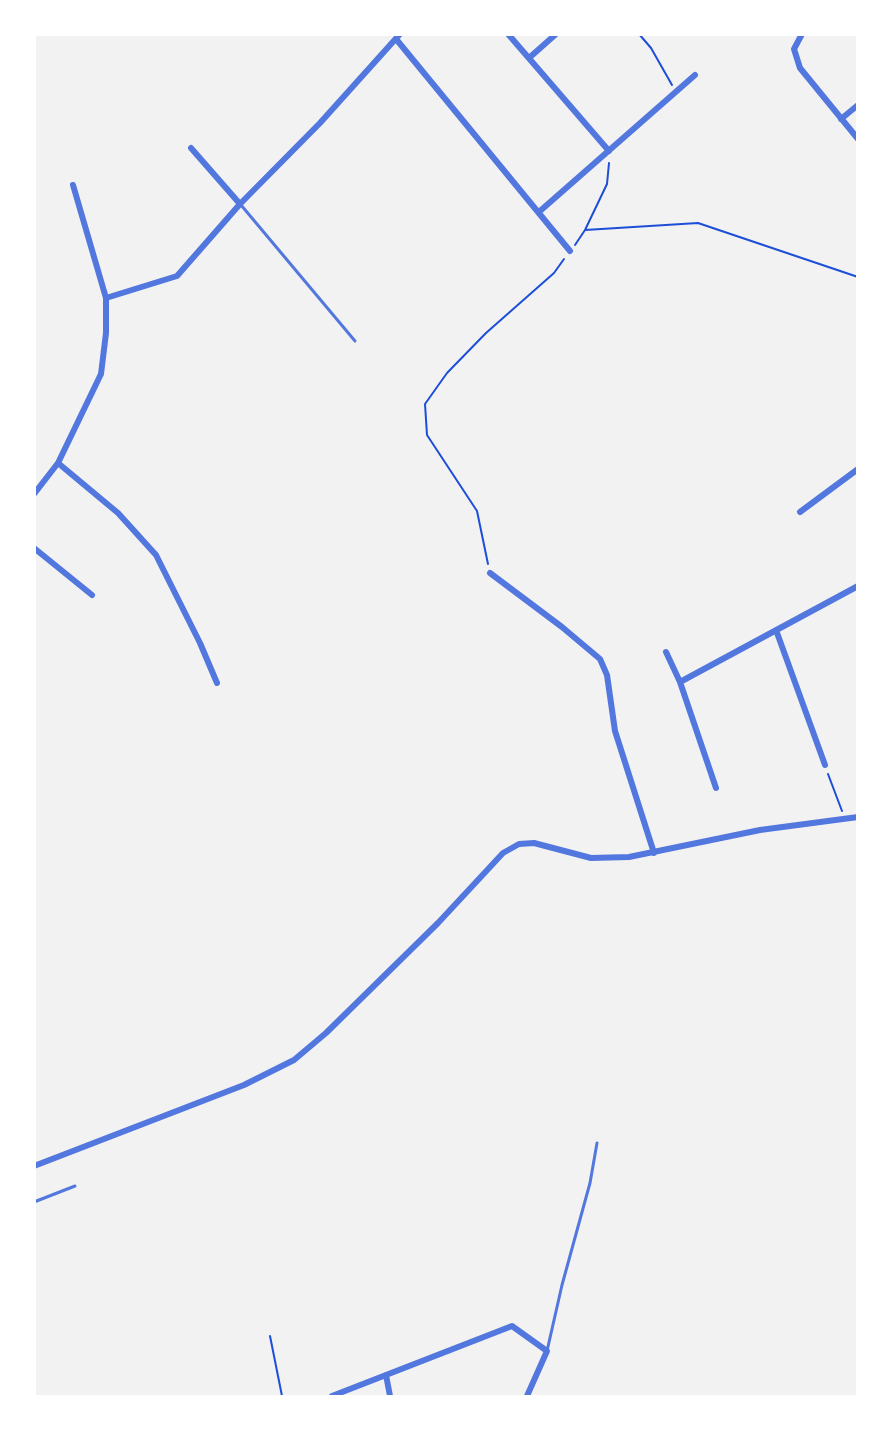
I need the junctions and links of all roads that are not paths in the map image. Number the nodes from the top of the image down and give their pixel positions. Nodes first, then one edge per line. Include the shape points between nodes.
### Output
1 (508, 34) edge
2 (556, 34) edge
3 (802, 34) edge
4 (398, 37) edge
5 (529, 58) junction
6 (695, 75) dead end
7 (858, 105) edge
8 (841, 119) junction
9 (858, 139) edge
10 (191, 148) dead end
11 (609, 151) junction
12 (73, 185) dead end
13 (240, 204) junction
14 (540, 211) junction
15 (570, 251) road end
16 (106, 298) junction
17 (355, 341) dead end
18 (58, 463) junction
19 (858, 470) edge
20 (34, 494) edge
21 (800, 512) dead end
22 (34, 548) edge
23 (490, 573) road end
24 (858, 586) edge
25 (92, 595) dead end
26 (776, 630) junction
27 (666, 652) dead end
28 (680, 682) junction
29 (217, 683) dead end
30 (825, 765) road end
31 (716, 788) dead end
32 (858, 817) edge
33 (654, 853) junction
34 (597, 1143) dead end
35 (34, 1166) edge
36 (75, 1186) dead end
37 (34, 1203) edge
38 (547, 1351) junction
39 (386, 1375) junction
40 (332, 1396) edge
41 (390, 1396) edge
42 (527, 1396) edge

1 - 5 street
2 - 5 street
3 - 8 street via 796,43 796,60
4 - 13 street
4 - 14 street
5 - 11 street
6 - 11 street
7 - 8 street
8 - 9 street
10 - 13 street
11 - 14 street
12 - 16 street
13 - 16 street via 177,276
13 - 17 lane
14 - 15 street
16 - 18 street via 101,374
18 - 20 street
18 - 29 street via 118,513 156,555
19 - 21 street
22 - 25 street
23 - 33 street via 600,659 607,675 615,731
24 - 26 street
26 - 28 street
26 - 30 street
27 - 28 street
28 - 31 street
32 - 33 street via 760,830
33 - 35 street via 591,858 526,842 510,848 333,1027 294,1060 244,1085
34 - 38 lane
36 - 37 lane
38 - 39 street via 512,1326
38 - 42 street
39 - 40 street
39 - 41 street

